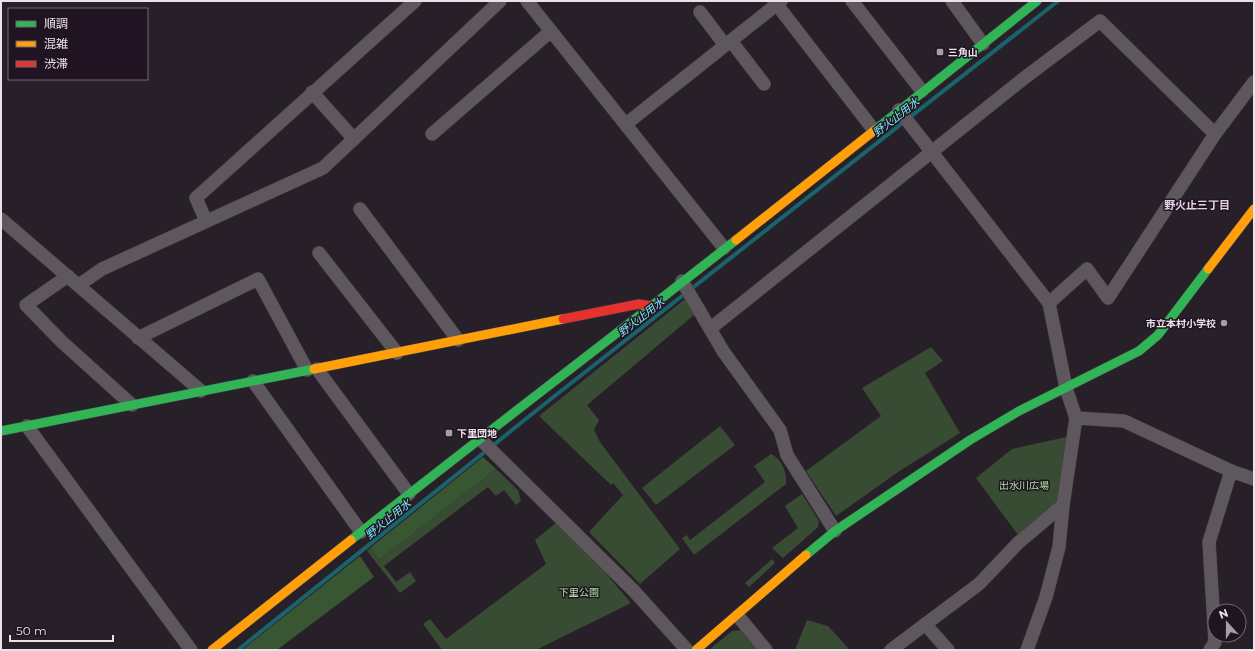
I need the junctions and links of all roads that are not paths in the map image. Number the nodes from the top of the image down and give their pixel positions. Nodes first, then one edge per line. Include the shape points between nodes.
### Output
1 (415, 1) edge
2 (500, 1) edge
3 (527, 1) edge
4 (852, 1) edge
5 (952, 1) edge
6 (1037, 1) edge
7 (778, 2) edge
8 (700, 12) dead end
9 (551, 31) junction
10 (728, 43) junction
11 (983, 44) junction
12 (1254, 82) edge
13 (764, 84) dead end
14 (922, 91) junction
15 (312, 92) junction
16 (904, 116) junction
17 (626, 124) junction
18 (873, 129) junction
19 (432, 134) dead end
20 (1215, 134) junction
21 (354, 139) junction
22 (931, 153) junction
23 (360, 209) dead end
24 (1254, 209) edge
25 (1, 219) edge
26 (206, 221) junction
27 (724, 248) junction
28 (319, 253) dead end
29 (68, 276) junction
30 (78, 285) junction
31 (685, 287) junction
32 (1050, 303) junction
33 (652, 306) junction
34 (711, 328) junction
35 (138, 338) junction
36 (458, 340) junction
37 (397, 353) junction
38 (312, 370) junction
39 (253, 381) junction
40 (1066, 388) junction
41 (201, 391) junction
42 (132, 405) junction
43 (1076, 418) junction
44 (27, 426) junction
45 (1, 431) edge
46 (486, 445) junction
47 (1230, 471) junction
48 (1254, 479) edge
49 (409, 494) junction
50 (1063, 505) junction
51 (835, 531) junction
52 (361, 532) junction
53 (738, 616) junction
54 (925, 624) junction
55 (191, 650) edge
56 (212, 650) edge
57 (687, 650) edge
58 (696, 650) edge
59 (766, 650) edge
60 (891, 650) edge
61 (948, 650) edge
62 (1027, 650) edge
63 (1210, 650) edge

1 - 15 street
2 - 21 street
3 - 9 street
4 - 14 street
5 - 11 street
6 - 11 street
7 - 10 street
7 - 18 street
8 - 10 street
9 - 17 street
9 - 19 street
10 - 13 street
10 - 17 street
11 - 14 street
12 - 20 street
14 - 16 street
15 - 21 street
15 - 26 street via 196,198
16 - 18 street
16 - 22 street
17 - 27 street
18 - 27 street
20 - 22 street via 1100,21 1022,79
20 - 32 street via 1108,298 1087,268
21 - 26 street via 323,168
22 - 32 street
22 - 34 street
23 - 36 street
24 - 40 street via 1158,334 1139,351
25 - 29 street
26 - 30 street via 102,269
27 - 31 street
28 - 37 street
29 - 30 street
29 - 42 street via 26,305 62,342
30 - 35 street
31 - 33 street
31 - 34 street
32 - 40 street
33 - 36 street via 639,304
33 - 46 street
34 - 51 street via 723,351 780,430 787,455
35 - 38 street via 258,279
35 - 41 street
36 - 37 street
37 - 38 street
38 - 39 street
38 - 49 street
39 - 41 street
39 - 52 street
40 - 43 street
40 - 51 street via 1019,411 970,440
41 - 42 street
42 - 44 street
43 - 47 street via 1124,421
43 - 50 street
44 - 45 street
44 - 55 street
46 - 49 street
46 - 57 street via 634,591
47 - 48 street
47 - 63 street via 1209,542 1215,642
49 - 52 street
50 - 54 street via 1018,543 978,584
50 - 62 street via 1059,548 1046,597
51 - 53 street
52 - 56 street
53 - 58 street
53 - 59 street
54 - 60 street
54 - 61 street

